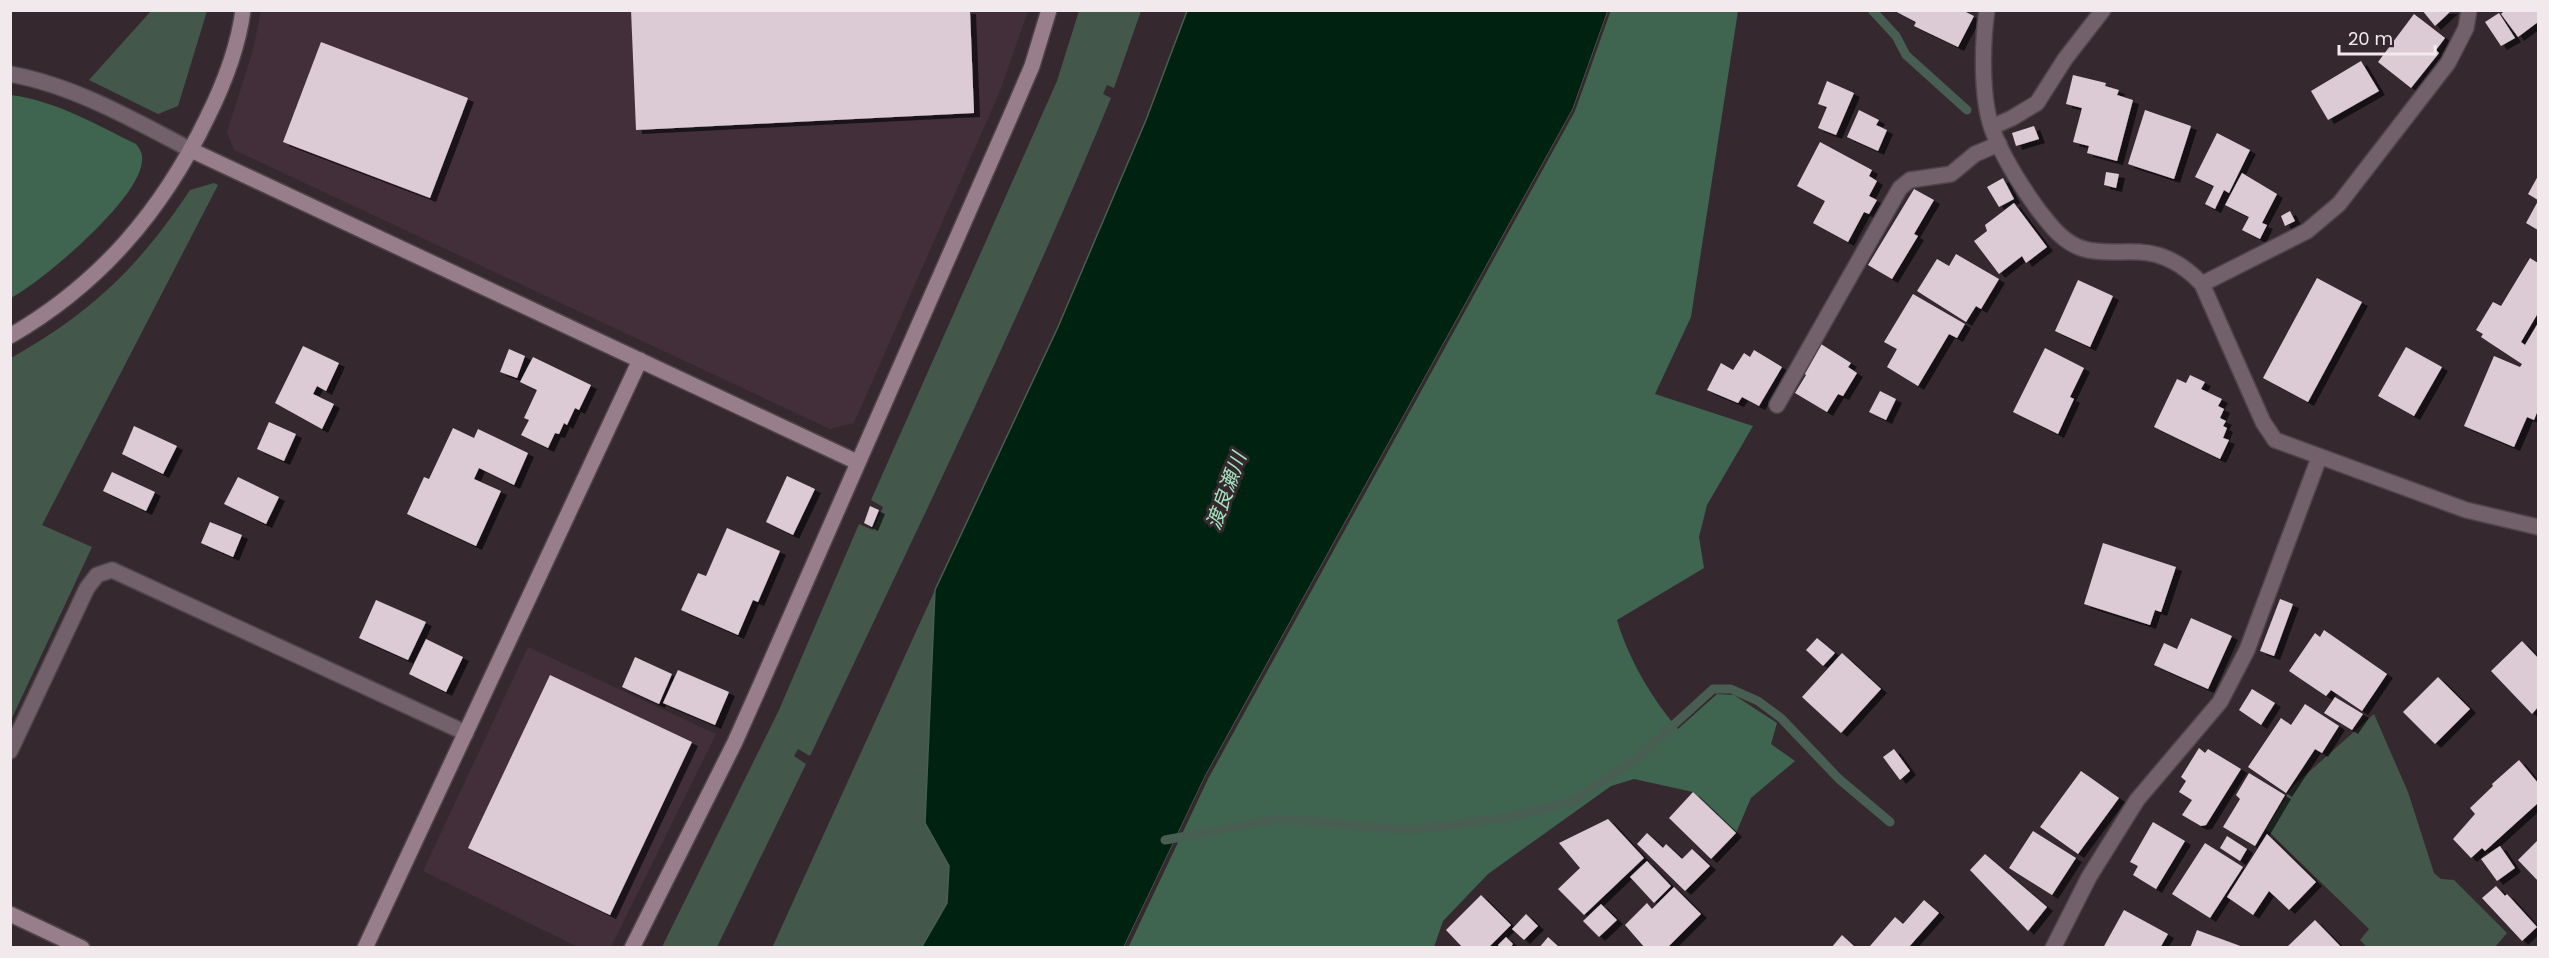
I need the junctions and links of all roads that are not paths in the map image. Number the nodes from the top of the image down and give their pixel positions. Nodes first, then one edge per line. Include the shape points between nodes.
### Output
1 (243, 10) edge
2 (1049, 10) edge
3 (1987, 10) edge
4 (2103, 10) edge
5 (2469, 10) edge
6 (10, 74) edge
7 (1992, 127) junction
8 (1999, 144) junction
9 (191, 150) junction
10 (2202, 285) junction
11 (10, 336) edge
12 (640, 360) junction
13 (1777, 405) dead end
14 (2319, 458) junction
15 (857, 462) junction
16 (2538, 527) edge
17 (466, 733) junction
18 (10, 751) edge
19 (10, 914) edge
20 (82, 948) edge
21 (365, 948) edge
22 (632, 948) edge
23 (2053, 948) edge

1 - 9 street via 232,62
2 - 15 street via 1032,66
3 - 7 street via 1985,85
4 - 7 street via 2065,58 2037,103
5 - 10 street via 2466,28 2448,63 2339,204 2307,231
6 - 9 street via 52,84
7 - 8 street
8 - 10 street via 2015,178 2059,235 2073,245 2087,250 2142,252 2171,260 2187,268
8 - 13 street via 1975,154 1951,174 1916,178 1900,188
9 - 11 street via 172,183 118,251 65,300
9 - 12 street
10 - 14 street via 2269,433 2276,440
12 - 15 street
12 - 17 street
14 - 16 street via 2466,510
14 - 23 street via 2229,689 2137,800
15 - 22 street via 735,742
17 - 18 street via 112,570 97,575 87,588
17 - 21 street
19 - 20 street

